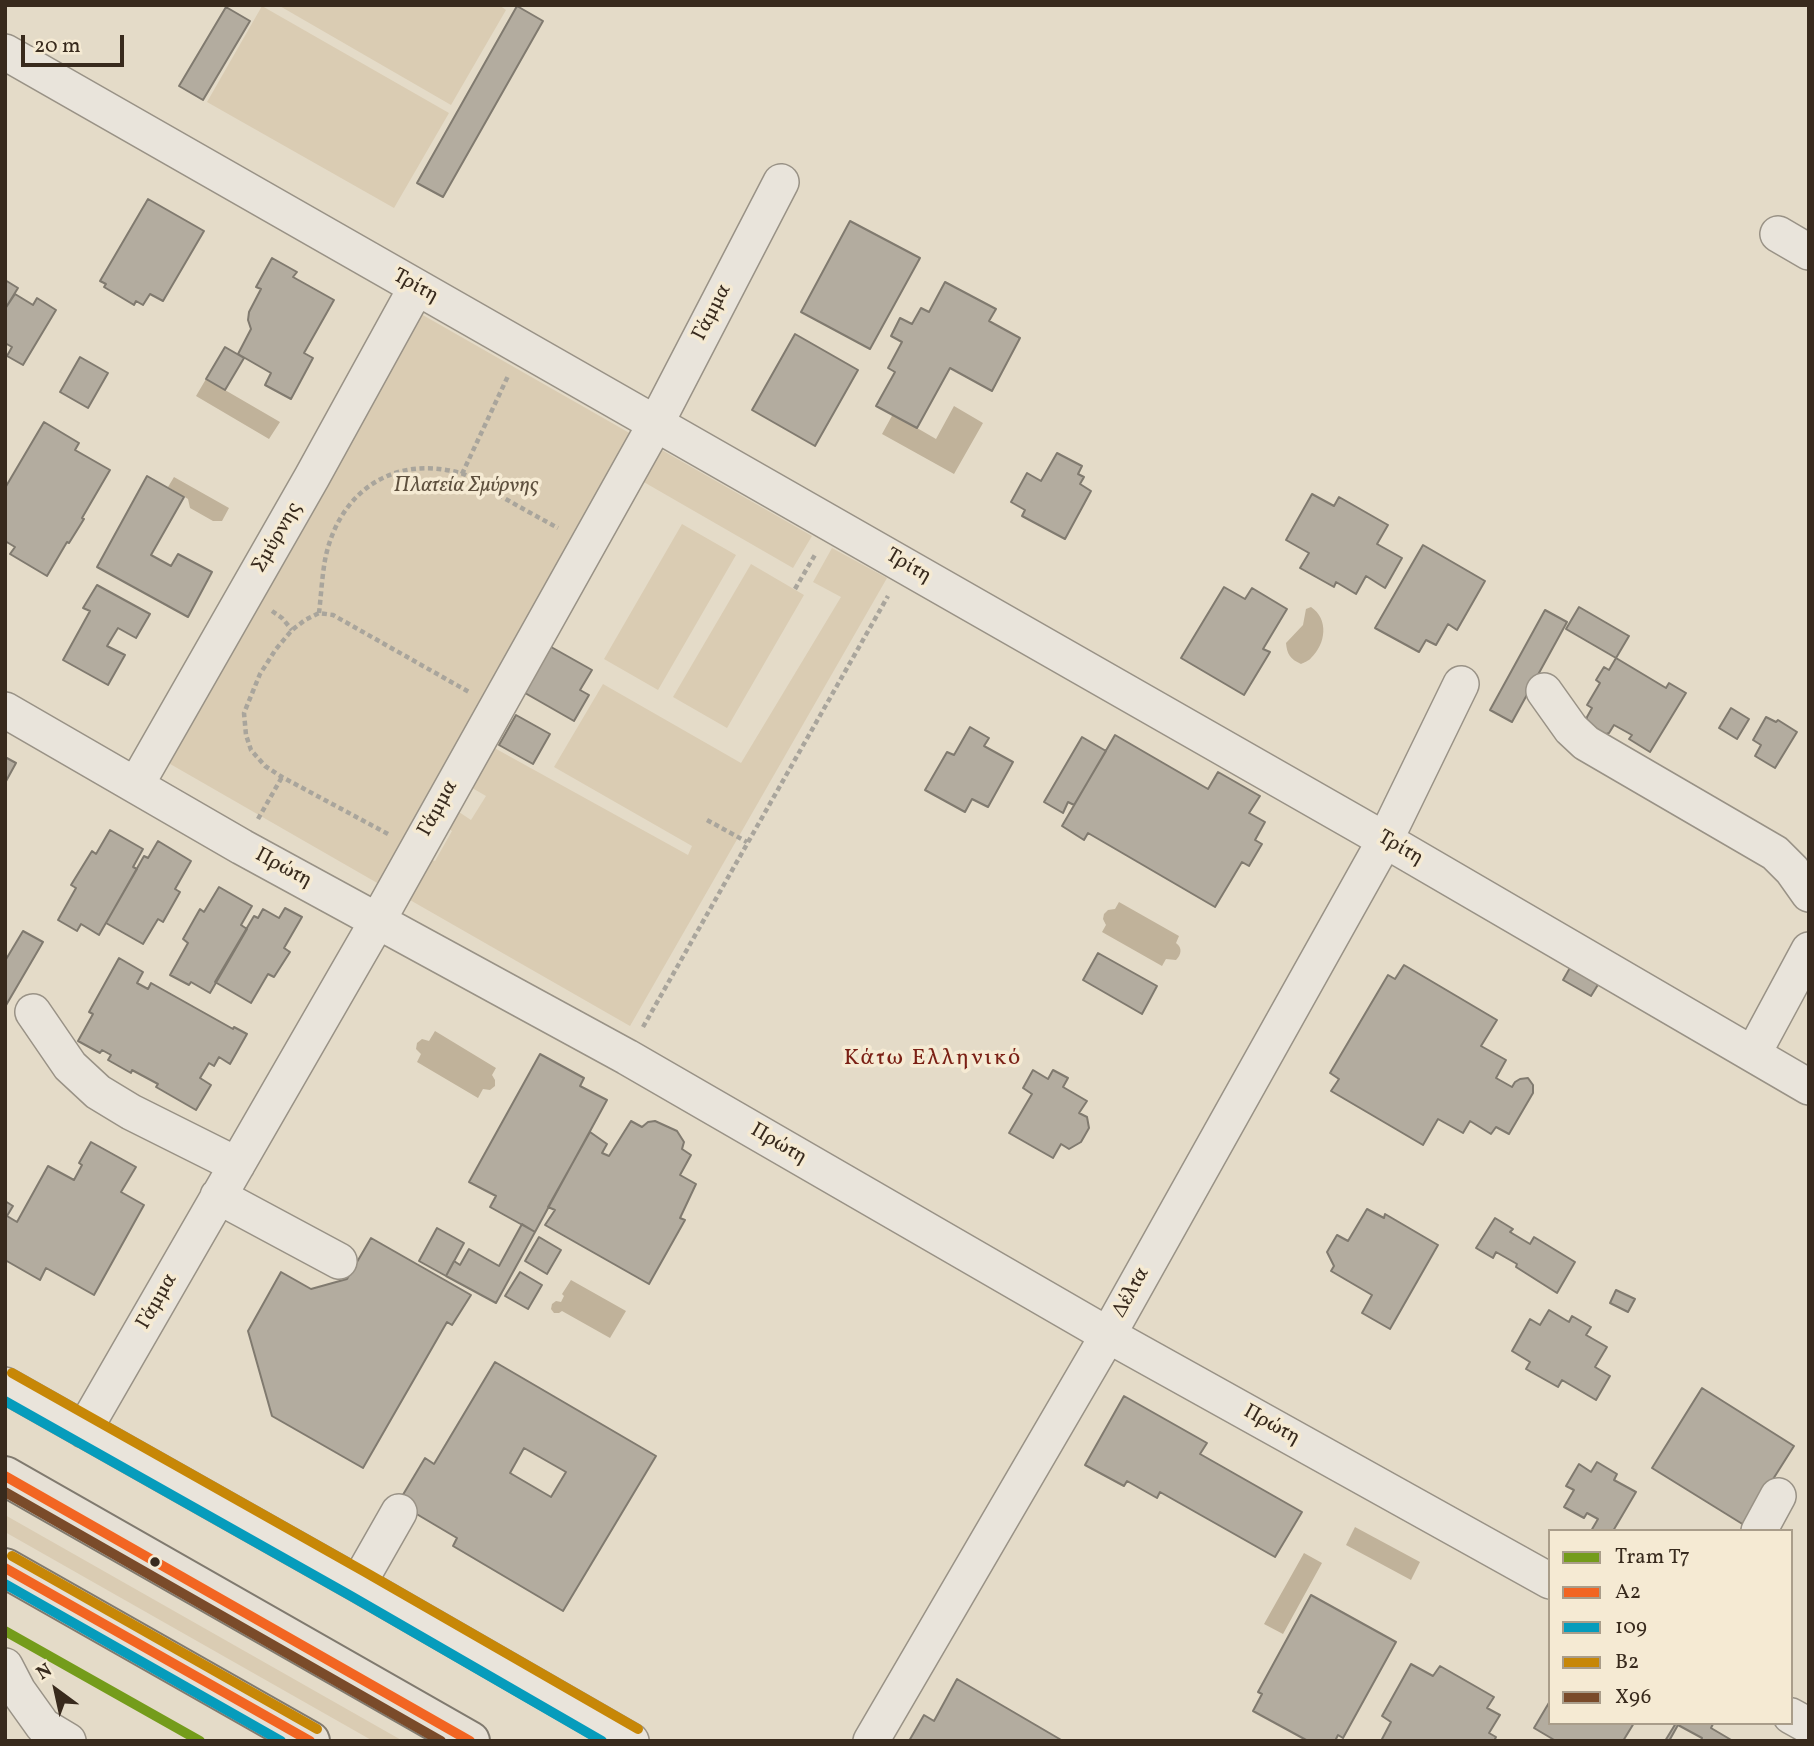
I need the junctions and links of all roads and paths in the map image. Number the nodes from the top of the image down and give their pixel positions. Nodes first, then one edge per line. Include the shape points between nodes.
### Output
1 (5, 52) edge
2 (781, 182) dead end
3 (1778, 234) dead end
4 (1809, 252) edge
5 (416, 288) junction
6 (522, 346) junction
7 (656, 423) junction
8 (462, 474) junction
9 (587, 545) junction
10 (905, 565) junction
11 (320, 613) junction
12 (1461, 684) dead end
13 (1544, 691) dead end
14 (496, 707) junction
15 (5, 710) edge
16 (282, 777) junction
17 (136, 785) junction
18 (707, 820) dead end
19 (1385, 840) junction
20 (747, 842) junction
21 (242, 847) junction
22 (416, 850) junction
23 (1809, 894) edge
24 (378, 920) junction
25 (1809, 950) edge
26 (33, 1012) dead end
27 (1753, 1054) junction
28 (627, 1057) junction
29 (1809, 1087) edge
30 (237, 1165) junction
31 (218, 1196) junction
32 (339, 1261) dead end
33 (1108, 1335) junction
34 (5, 1385) edge
35 (84, 1430) junction
36 (5, 1476) edge
37 (1778, 1496) dead end
38 (399, 1512) dead end
39 (1760, 1529) edge
40 (5, 1568) edge
41 (1548, 1580) edge
42 (358, 1584) junction
43 (5, 1666) edge
44 (1793, 1717) edge
45 (1809, 1726) edge
46 (68, 1741) edge
47 (310, 1741) edge
48 (470, 1741) edge
49 (631, 1741) edge
50 (871, 1741) edge

1 - 5 street, Τρίτη
2 - 7 street, Γάμμα
3 - 4 street
5 - 6 street, Τρίτη
5 - 17 street, Σμύρνης
6 - 7 street, Τρίτη
6 - 8 path
7 - 9 street, Γάμμα
7 - 10 street, Τρίτη
8 - 9 path
8 - 11 path via 405,470 367,487 332,536
9 - 14 street, Γάμμα
10 - 19 street, Τρίτη
10 - 20 path
11 - 14 path via 333,615
11 - 16 path via 292,630 276,649 244,713 251,750 264,766
12 - 19 street, Δέλτα
13 - 23 street via 1586,743 1775,853
14 - 22 street, Γάμμα
15 - 17 street, Πρώτη
16 - 21 path
16 - 22 path
17 - 21 street, Πρώτη
18 - 20 path
19 - 27 street, Τρίτη
19 - 33 street, Δέλτα
20 - 28 path
21 - 24 street, Πρώτη
22 - 24 street, Γάμμα
24 - 28 street, Πρώτη
24 - 30 street, Γάμμα
25 - 27 street
26 - 30 street via 70,1066 98,1092
27 - 29 street, Τρίτη
28 - 33 street, Πρώτη
30 - 31 street, Γάμμα
31 - 32 street
31 - 35 street, Γάμμα
33 - 41 street, Πρώτη
33 - 50 street, Δέλτα
34 - 35 street
35 - 42 street
36 - 48 highway
37 - 39 street
38 - 42 street
40 - 47 highway
42 - 49 street
43 - 46 street via 43,1726
44 - 45 street

